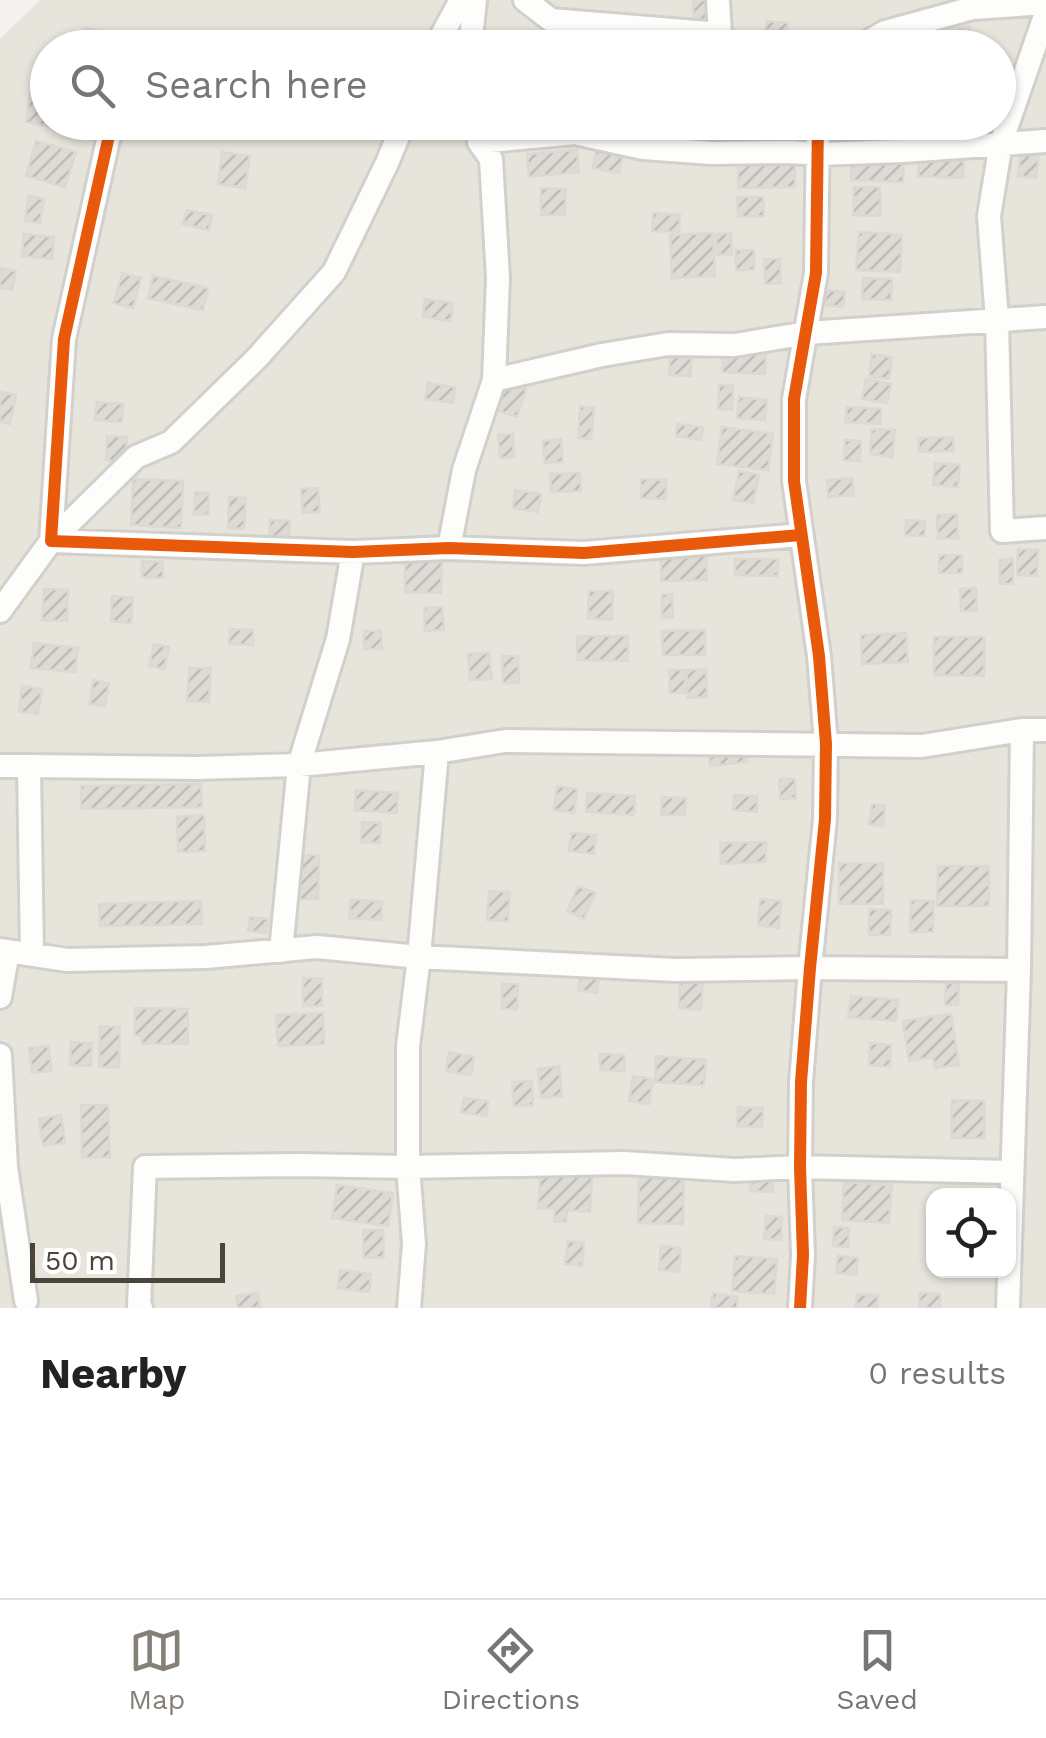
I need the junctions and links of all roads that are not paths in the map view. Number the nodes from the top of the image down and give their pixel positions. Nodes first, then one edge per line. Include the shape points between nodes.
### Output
1 (461, 0) edge
2 (476, 0) edge
3 (525, 0) edge
4 (718, 0) edge
5 (1046, 3) edge
6 (1046, 13) edge
7 (445, 30) edge
8 (472, 30) edge
9 (635, 30) edge
10 (724, 30) edge
11 (892, 30) edge
12 (1016, 100) edge
13 (108, 140) edge
14 (397, 140) edge
15 (482, 140) edge
16 (607, 140) edge
17 (818, 140) edge
18 (1002, 140) edge
19 (1046, 141) edge
20 (1001, 143) junction
21 (818, 154) junction
22 (1046, 317) edge
23 (997, 320) junction
24 (807, 332) junction
25 (494, 380) junction
26 (1046, 528) edge
27 (802, 535) junction
28 (51, 541) junction
29 (449, 548) junction
30 (353, 552) junction
31 (0, 611) edge
32 (1022, 730) junction
33 (1046, 730) edge
34 (826, 744) junction
35 (437, 752) junction
36 (300, 765) junction
37 (0, 766) edge
38 (29, 766) junction
39 (4, 950) edge
40 (282, 951) junction
41 (32, 954) junction
42 (419, 957) junction
43 (810, 968) junction
44 (1020, 970) junction
45 (0, 997) edge
46 (0, 1055) edge
47 (408, 1167) junction
48 (800, 1168) junction
49 (1012, 1172) junction
50 (26, 1302) dead end
51 (141, 1308) edge
52 (409, 1308) edge
53 (800, 1308) edge
54 (1008, 1308) edge

1 - 7 street
2 - 8 street
3 - 9 street via 552,20
4 - 10 street
5 - 11 street via 973,8
6 - 12 street
13 - 28 street via 64,338
14 - 28 street via 334,272 171,442 136,457
15 - 25 street via 491,159 498,278
16 - 21 street via 712,153
17 - 21 street
18 - 20 street
19 - 20 street
20 - 21 street
20 - 23 street via 989,216
21 - 24 street via 816,273
22 - 23 street
23 - 24 street
23 - 26 street via 1002,531
24 - 25 street via 735,345 668,344
24 - 27 street via 794,399
25 - 29 street via 464,470
27 - 29 street via 584,554
27 - 34 street
28 - 30 street
28 - 31 street
29 - 30 street
30 - 36 street via 338,639
32 - 33 street
32 - 34 street via 922,746
32 - 44 street
34 - 35 street via 506,740
34 - 43 street
35 - 36 street
35 - 42 street
36 - 38 street
36 - 40 street
37 - 38 street
38 - 41 street
39 - 41 street
39 - 45 street
40 - 41 street via 66,960
40 - 42 street via 316,947
42 - 43 street via 675,970
42 - 47 street via 408,1046
43 - 44 street
43 - 48 street
44 - 49 street
46 - 50 street via 6,1167
47 - 48 street
47 - 51 street via 145,1166
47 - 52 street via 414,1244
48 - 49 street
48 - 53 street
49 - 54 street

